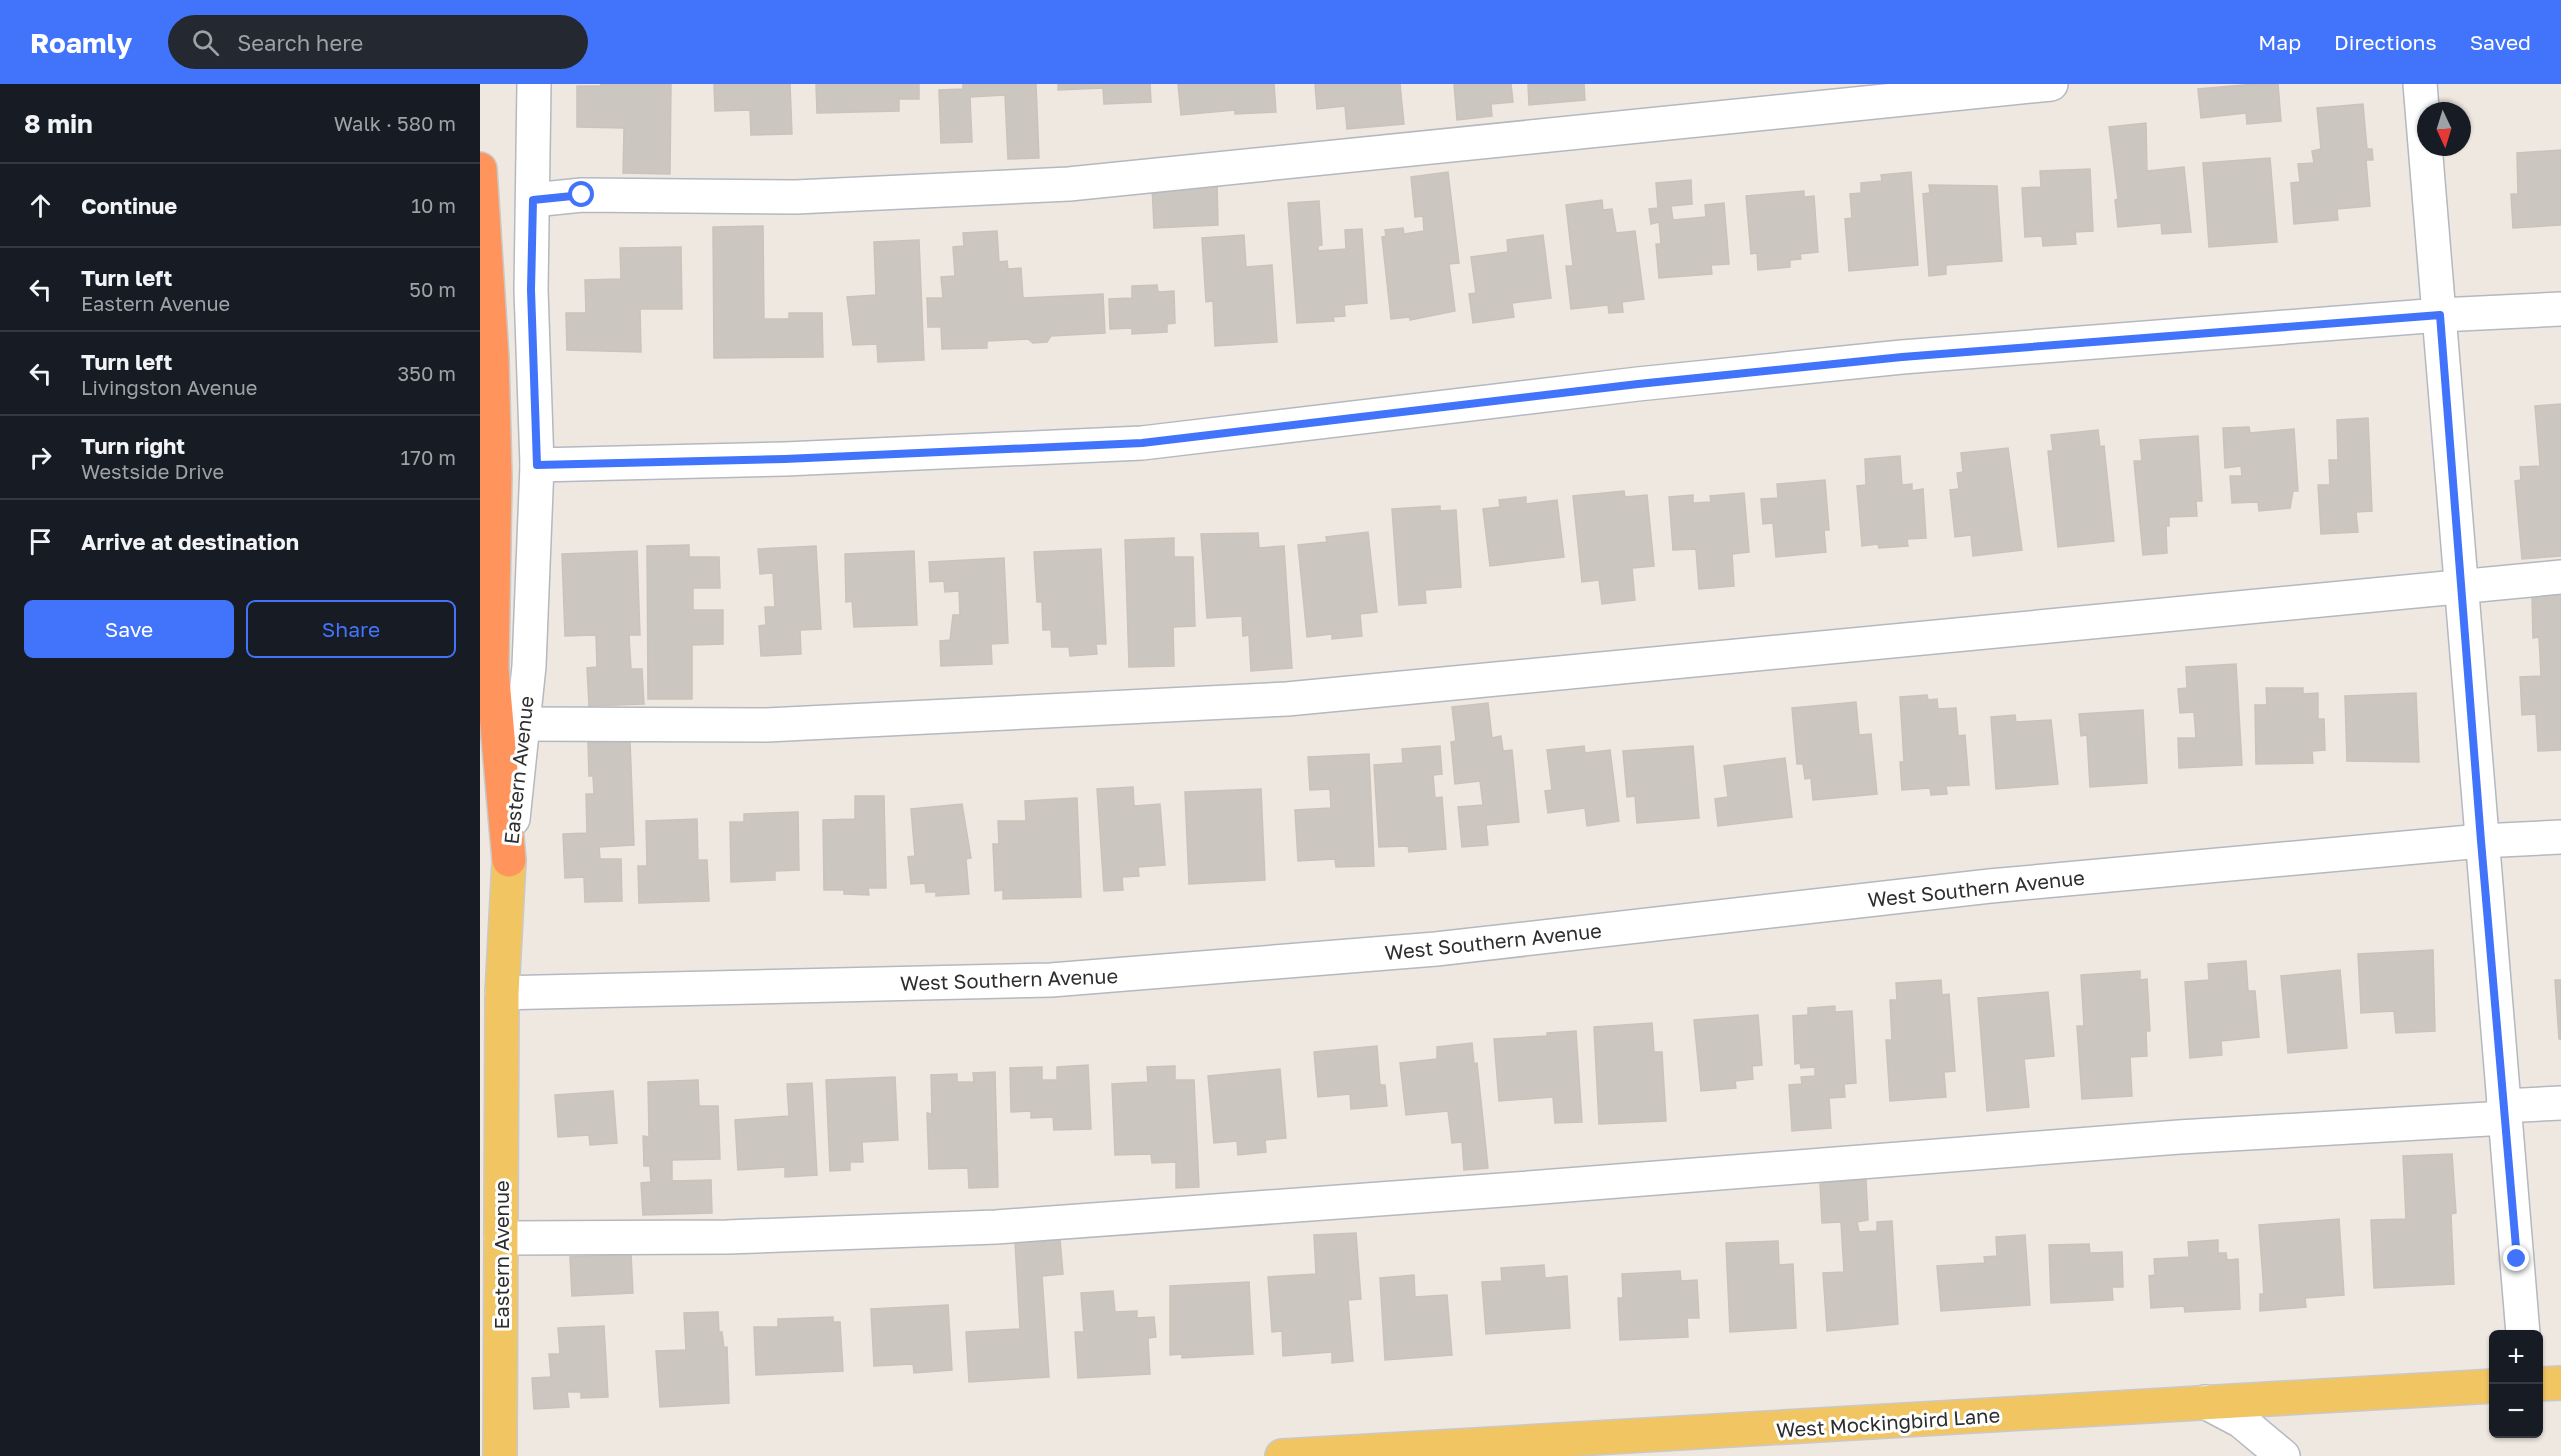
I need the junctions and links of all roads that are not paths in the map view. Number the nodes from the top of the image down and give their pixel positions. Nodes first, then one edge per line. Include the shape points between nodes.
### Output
1 (534, 84) edge
2 (2051, 84) edge
3 (2420, 84) edge
4 (480, 169) edge
5 (533, 200) junction
6 (2561, 309) edge
7 (2440, 315) junction
8 (537, 465) junction
9 (2561, 577) edge
10 (2461, 586) junction
11 (523, 724) junction
12 (2561, 837) edge
13 (2481, 841) junction
14 (509, 860) junction
15 (502, 993) junction
16 (2561, 1103) edge
17 (2504, 1112) junction
18 (501, 1238) junction
19 (2523, 1330) edge
20 (2561, 1383) edge
21 (2543, 1384) edge
22 (2489, 1386) edge
23 (2205, 1402) junction
24 (1560, 1449) edge
25 (500, 1456) edge
26 (1282, 1456) edge
27 (2283, 1456) edge

1 - 5 street, Eastern Avenue
2 - 5 street via 1069,184 796,197 582,195
3 - 7 street
4 - 14 highway via 495,478 492,669
5 - 8 street, Eastern Avenue via 531,290
6 - 7 street
7 - 8 street via 1902,357 1142,443 785,459
7 - 10 street
8 - 11 street, Eastern Avenue
9 - 10 street
10 - 11 street via 1287,699 767,725
10 - 13 street
11 - 14 street, Eastern Avenue
12 - 13 street, West Southern Avenue
13 - 15 street, West Southern Avenue via 1990,886 1436,949 1086,977
13 - 17 street
14 - 15 main road, Eastern Avenue
15 - 18 main road, Eastern Avenue
16 - 17 street
17 - 18 street via 996,1227 727,1237
17 - 19 street
18 - 25 main road, Eastern Avenue
20 - 21 main road
22 - 23 main road, West Mockingbird Lane
23 - 24 main road, West Mockingbird Lane
23 - 27 street via 2241,1421
24 - 26 main road, West Mockingbird Lane

